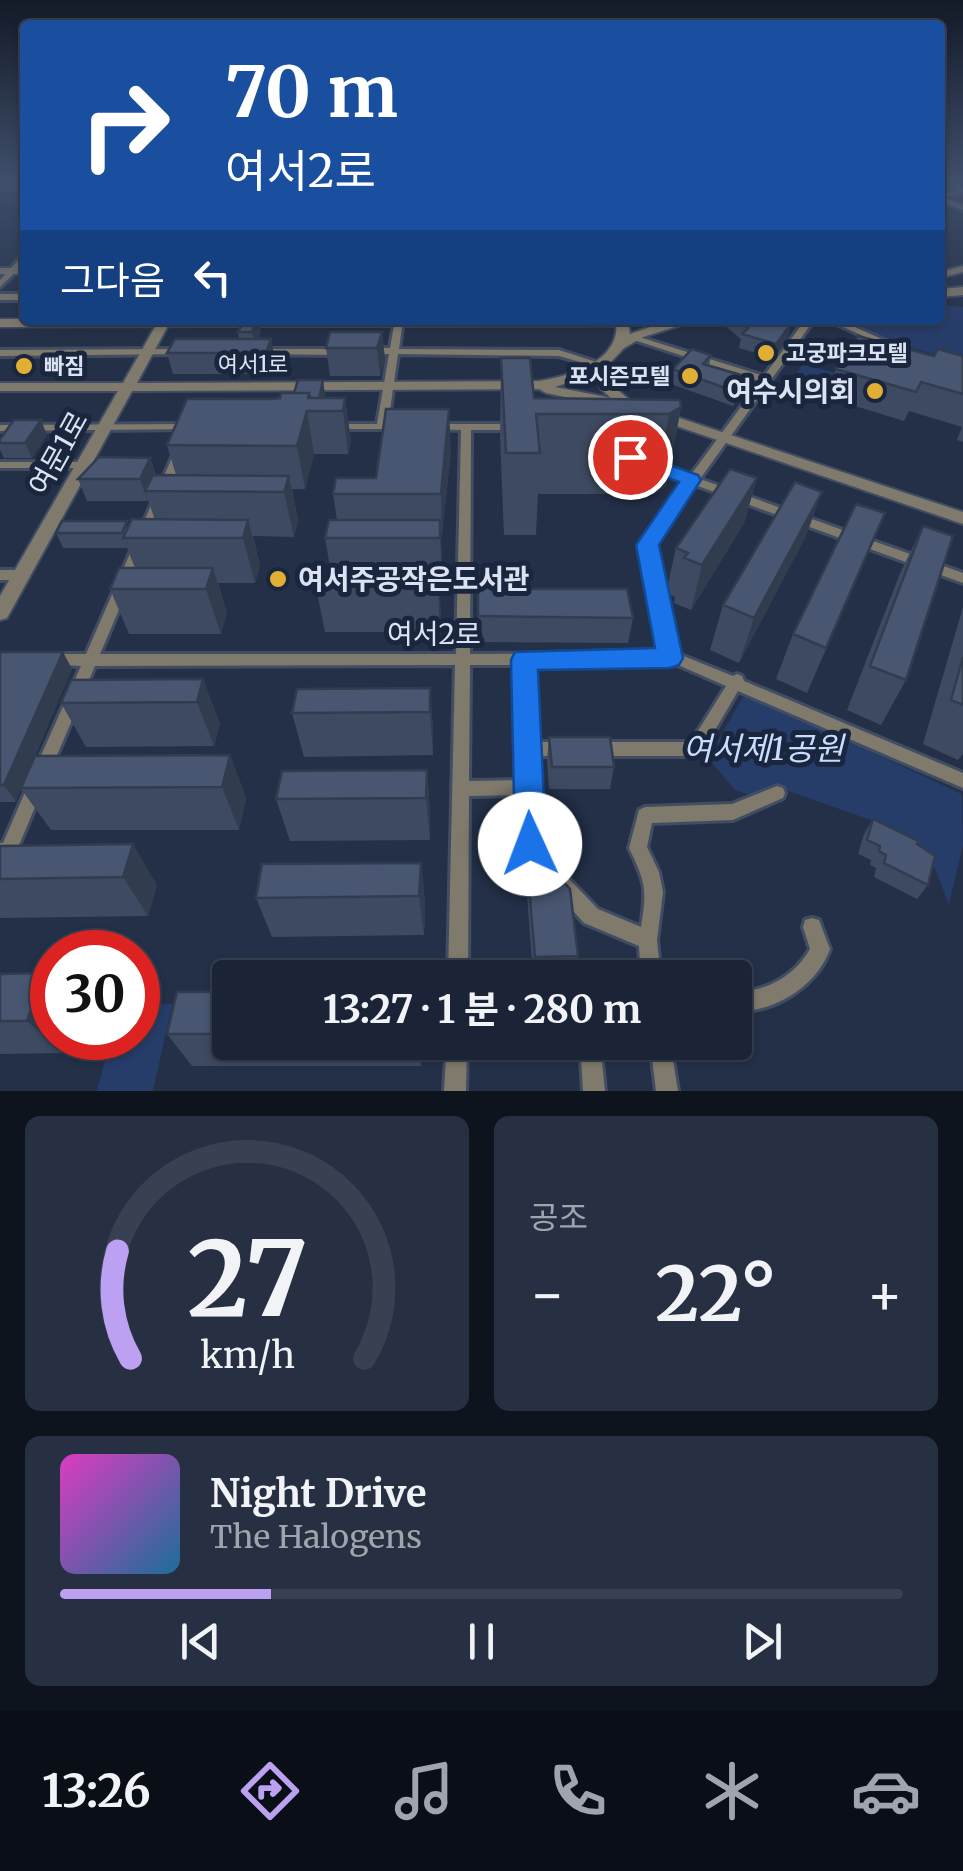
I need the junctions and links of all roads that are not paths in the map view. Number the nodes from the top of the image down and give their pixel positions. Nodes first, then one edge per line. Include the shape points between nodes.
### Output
1 (12, 271) edge
2 (0, 284) edge
3 (162, 325) edge
4 (398, 325) edge
5 (623, 325) edge
6 (664, 325) edge
7 (806, 325) edge
8 (844, 325) edge
9 (626, 342) junction
10 (148, 352) junction
11 (186, 352) edge
12 (244, 352) edge
13 (395, 352) junction
14 (0, 353) edge
15 (914, 353) edge
16 (601, 365) junction
17 (766, 379) junction
18 (530, 386) junction
19 (128, 387) junction
20 (389, 387) junction
21 (0, 388) edge
22 (639, 409) junction
23 (0, 428) edge
24 (104, 428) junction
25 (328, 428) edge
26 (382, 428) junction
27 (466, 428) junction
28 (534, 428) edge
29 (722, 437) junction
30 (638, 460) dead end
31 (0, 465) edge
32 (83, 465) junction
33 (691, 480) junction
34 (963, 518) edge
35 (0, 575) edge
36 (22, 575) junction
37 (963, 578) edge
38 (0, 613) edge
39 (670, 658) junction
40 (36, 660) edge
41 (90, 660) junction
42 (463, 660) junction
43 (524, 660) junction
44 (737, 680) junction
45 (528, 749) junction
46 (963, 781) edge
47 (528, 787) junction
48 (462, 790) junction
49 (777, 793) dead end
50 (0, 852) edge
51 (812, 927) dead end
52 (648, 940) junction
53 (458, 960) edge
54 (650, 960) edge
55 (752, 1000) edge
56 (457, 1060) edge
57 (591, 1060) edge
58 (663, 1060) edge
59 (456, 1091) edge
60 (594, 1091) edge
61 (667, 1091) edge

1 - 2 street
3 - 10 street, 여문1로
4 - 13 street
5 - 9 street
6 - 9 street
7 - 17 street
8 - 15 street
9 - 16 street
9 - 17 street
10 - 11 street
10 - 14 street
10 - 19 street, 여문1로
12 - 13 street
13 - 16 street via 559,353
13 - 20 street
16 - 18 street, 여서1로
16 - 22 street via 608,389
17 - 29 street
18 - 20 street, 여서1로
18 - 22 street
19 - 20 street, 여서1로
19 - 21 street, 여서1로
19 - 24 street, 여문1로
20 - 26 street
22 - 29 street
23 - 24 street
24 - 32 street, 여문1로
24 - 41 street via 200,428
25 - 26 street
26 - 27 street
27 - 28 street
27 - 42 street
29 - 33 street
29 - 34 street
30 - 33 street
31 - 32 street
32 - 36 street, 여문1로
33 - 37 street
33 - 39 street via 648,545
35 - 36 street
36 - 38 street, 여문1로
39 - 43 street, 여서2로
39 - 44 street, 여서2로
40 - 41 street, 여서2로
41 - 42 street, 여서2로
41 - 50 street via 8,851
42 - 43 street, 여서2로
42 - 48 street
43 - 45 street
44 - 45 street via 695,750
44 - 46 street, 여서2로
45 - 47 street
47 - 48 street
47 - 52 street via 536,860 591,916
48 - 53 street
49 - 52 street via 733,812 645,815 638,848 655,884
51 - 55 street via 820,950 812,970
52 - 54 street
56 - 59 street
57 - 60 street
58 - 61 street

